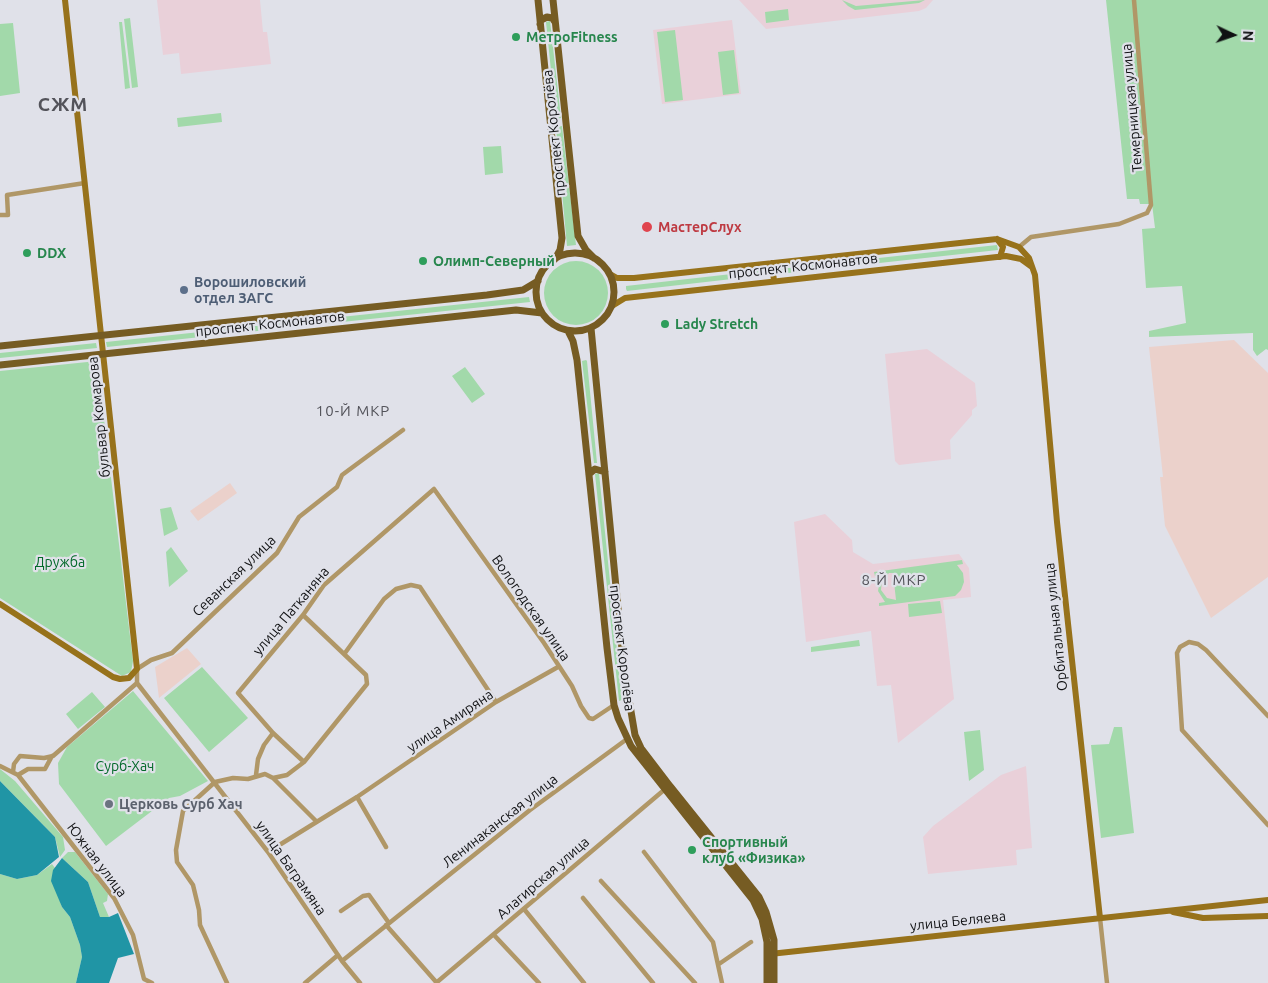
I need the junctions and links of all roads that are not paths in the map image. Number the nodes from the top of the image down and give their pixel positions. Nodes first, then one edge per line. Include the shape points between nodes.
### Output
1 (65, 0) edge
2 (538, 0) edge
3 (553, 0) edge
4 (1134, 0) edge
5 (555, 22) junction
6 (540, 24) junction
7 (565, 118) junction
8 (550, 120) junction
9 (85, 183) junction
10 (0, 215) edge
11 (998, 239) junction
12 (1019, 246) junction
13 (1000, 257) junction
14 (594, 258) junction
15 (555, 259) junction
16 (772, 263) junction
17 (1033, 268) junction
18 (610, 274) junction
19 (538, 281) junction
20 (774, 281) junction
21 (612, 306) junction
22 (542, 313) junction
23 (591, 328) junction
24 (568, 331) junction
25 (102, 335) junction
26 (0, 346) edge
27 (105, 353) junction
28 (0, 365) edge
29 (403, 430) dead end
30 (605, 472) junction
31 (589, 474) junction
32 (434, 489) joint
33 (0, 604) edge
34 (303, 615) junction
35 (345, 653) junction
36 (558, 666) junction
37 (138, 669) junction
38 (136, 683) junction
39 (627, 701) junction
40 (496, 702) junction
41 (614, 705) junction
42 (1268, 716) edge
43 (273, 733) junction
44 (626, 739) junction
45 (52, 756) junction
46 (304, 762) junction
47 (0, 766) edge
48 (15, 774) junction
49 (256, 775) junction
50 (273, 778) junction
51 (215, 782) junction
52 (664, 790) junction
53 (357, 797) junction
54 (316, 821) junction
55 (1268, 825) edge
56 (386, 847) dead end
57 (268, 852) junction
58 (644, 852) dead end
59 (601, 881) dead end
60 (582, 898) dead end
61 (1268, 900) edge
62 (524, 909) junction
63 (1167, 910) junction
64 (340, 911) dead end
65 (1268, 916) edge
66 (1100, 918) junction
67 (388, 924) junction
68 (494, 935) junction
69 (751, 942) dead end
70 (772, 954) junction
71 (338, 955) junction
72 (342, 961) junction
73 (719, 964) junction
74 (441, 979) junction
75 (143, 981) edge
76 (152, 983) edge
77 (228, 983) edge
78 (306, 983) edge
79 (360, 983) edge
80 (437, 983) edge
81 (445, 983) edge
82 (539, 983) edge
83 (584, 983) edge
84 (653, 983) edge
85 (696, 983) edge
86 (722, 983) edge
87 (767, 983) edge
88 (774, 983) edge
89 (1107, 983) edge

1 - 9 main road, бульвар Комарова
2 - 6 main road, проспект Королёва
3 - 5 main road, проспект Королёва
4 - 12 street, Темерницкая улица via 1151,205 1148,213 1119,224 1031,236
5 - 6 main road via 546,17
5 - 7 main road, проспект Королёва
6 - 8 main road, проспект Королёва
7 - 8 main road via 561,123
7 - 14 main road, проспект Королёва via 578,236
8 - 15 main road, проспект Королёва via 562,238
9 - 10 street via 7,195 8,215
9 - 25 main road, бульвар Комарова
11 - 12 main road, проспект Космонавтов
11 - 13 main road via 1003,247
11 - 16 main road, проспект Космонавтов
12 - 17 main road
13 - 17 main road, проспект Космонавтов via 1021,259
13 - 20 main road, проспект Космонавтов
14 - 15 main road via 571,254
14 - 18 main road
15 - 19 main road
16 - 18 main road, проспект Космонавтов via 625,279
16 - 20 main road
17 - 66 main road, Орбитальная улица
18 - 21 main road via 614,286
19 - 22 main road via 537,298
19 - 25 main road, проспект Космонавтов via 522,290 487,295
20 - 21 main road, проспект Космонавтов via 625,298
21 - 23 main road via 602,321
22 - 24 main road via 550,322
22 - 27 main road, проспект Космонавтов via 516,310
23 - 24 main road
23 - 30 main road, проспект Королёва
24 - 31 main road, проспект Королёва via 577,360
25 - 26 main road, проспект Космонавтов
25 - 27 main road, бульвар Комарова
27 - 28 main road, проспект Космонавтов
27 - 37 main road, бульвар Комарова
29 - 37 street, Севанская улица via 342,475 337,487 299,517 277,553 172,653 151,660
30 - 31 main road via 595,469
30 - 39 main road, проспект Королёва
31 - 41 main road, проспект Королёва
32 - 34 street, улица Патканяна via 324,586
32 - 36 street, Вологодская улица
33 - 37 main road via 113,677 125,679
34 - 35 street
34 - 43 street, улица Патканяна via 238,693
35 - 40 street via 384,599 396,589 411,585 420,587
35 - 46 street via 366,675 367,684
36 - 40 street, улица Амиряна
36 - 41 street, Вологодская улица via 589,718
37 - 38 street
38 - 45 street
38 - 51 street, улица Баграмяна
39 - 41 main road
39 - 70 main road, проспект Королёва via 634,735 641,748 758,897 771,926
40 - 53 street, улица Амиряна
41 - 44 main road, проспект Королёва
42 - 55 street via 1202,647 1189,642 1180,648 1177,653 1182,730
43 - 46 street
43 - 49 street via 261,752
44 - 52 main road, проспект Королёва
44 - 67 street, Ленинаканская улица via 530,810
45 - 48 street via 45,769 28,769
45 - 48 street via 20,756 14,764
46 - 50 street via 287,775
47 - 48 street, Южная улица
48 - 75 street, Южная улица via 114,898 133,935
49 - 50 street via 265,774
49 - 51 street via 248,780 233,778
50 - 54 street
51 - 57 street, улица Баграмяна
51 - 77 street via 183,811 176,856 193,885 200,910 200,925
52 - 62 street, Алагирская улица
52 - 70 main road, проспект Королёва via 753,900 762,918
53 - 54 street, улица Амиряна
53 - 56 street
54 - 57 street, улица Амиряна
57 - 71 street, улица Баграмяна
58 - 73 street via 713,942
59 - 85 street
60 - 84 street
61 - 63 main road, улица Беляева
62 - 68 street, Алагирская улица
62 - 83 street
63 - 65 main road via 1202,918
63 - 66 main road, улица Беляева
64 - 67 street via 362,896 369,895
66 - 70 main road, улица Беляева
66 - 89 street, Орбитальная улица
67 - 72 street, Ленинаканская улица
67 - 80 street
68 - 74 street, Алагирская улица
68 - 82 street
69 - 73 street
70 - 87 main road, проспект Королёва
70 - 88 main road, проспект Королёва
71 - 72 street, улица Баграмяна
71 - 78 street
72 - 79 street, улица Баграмяна
73 - 86 street
74 - 80 street, Алагирская улица
74 - 81 street
75 - 76 street, Южная улица

